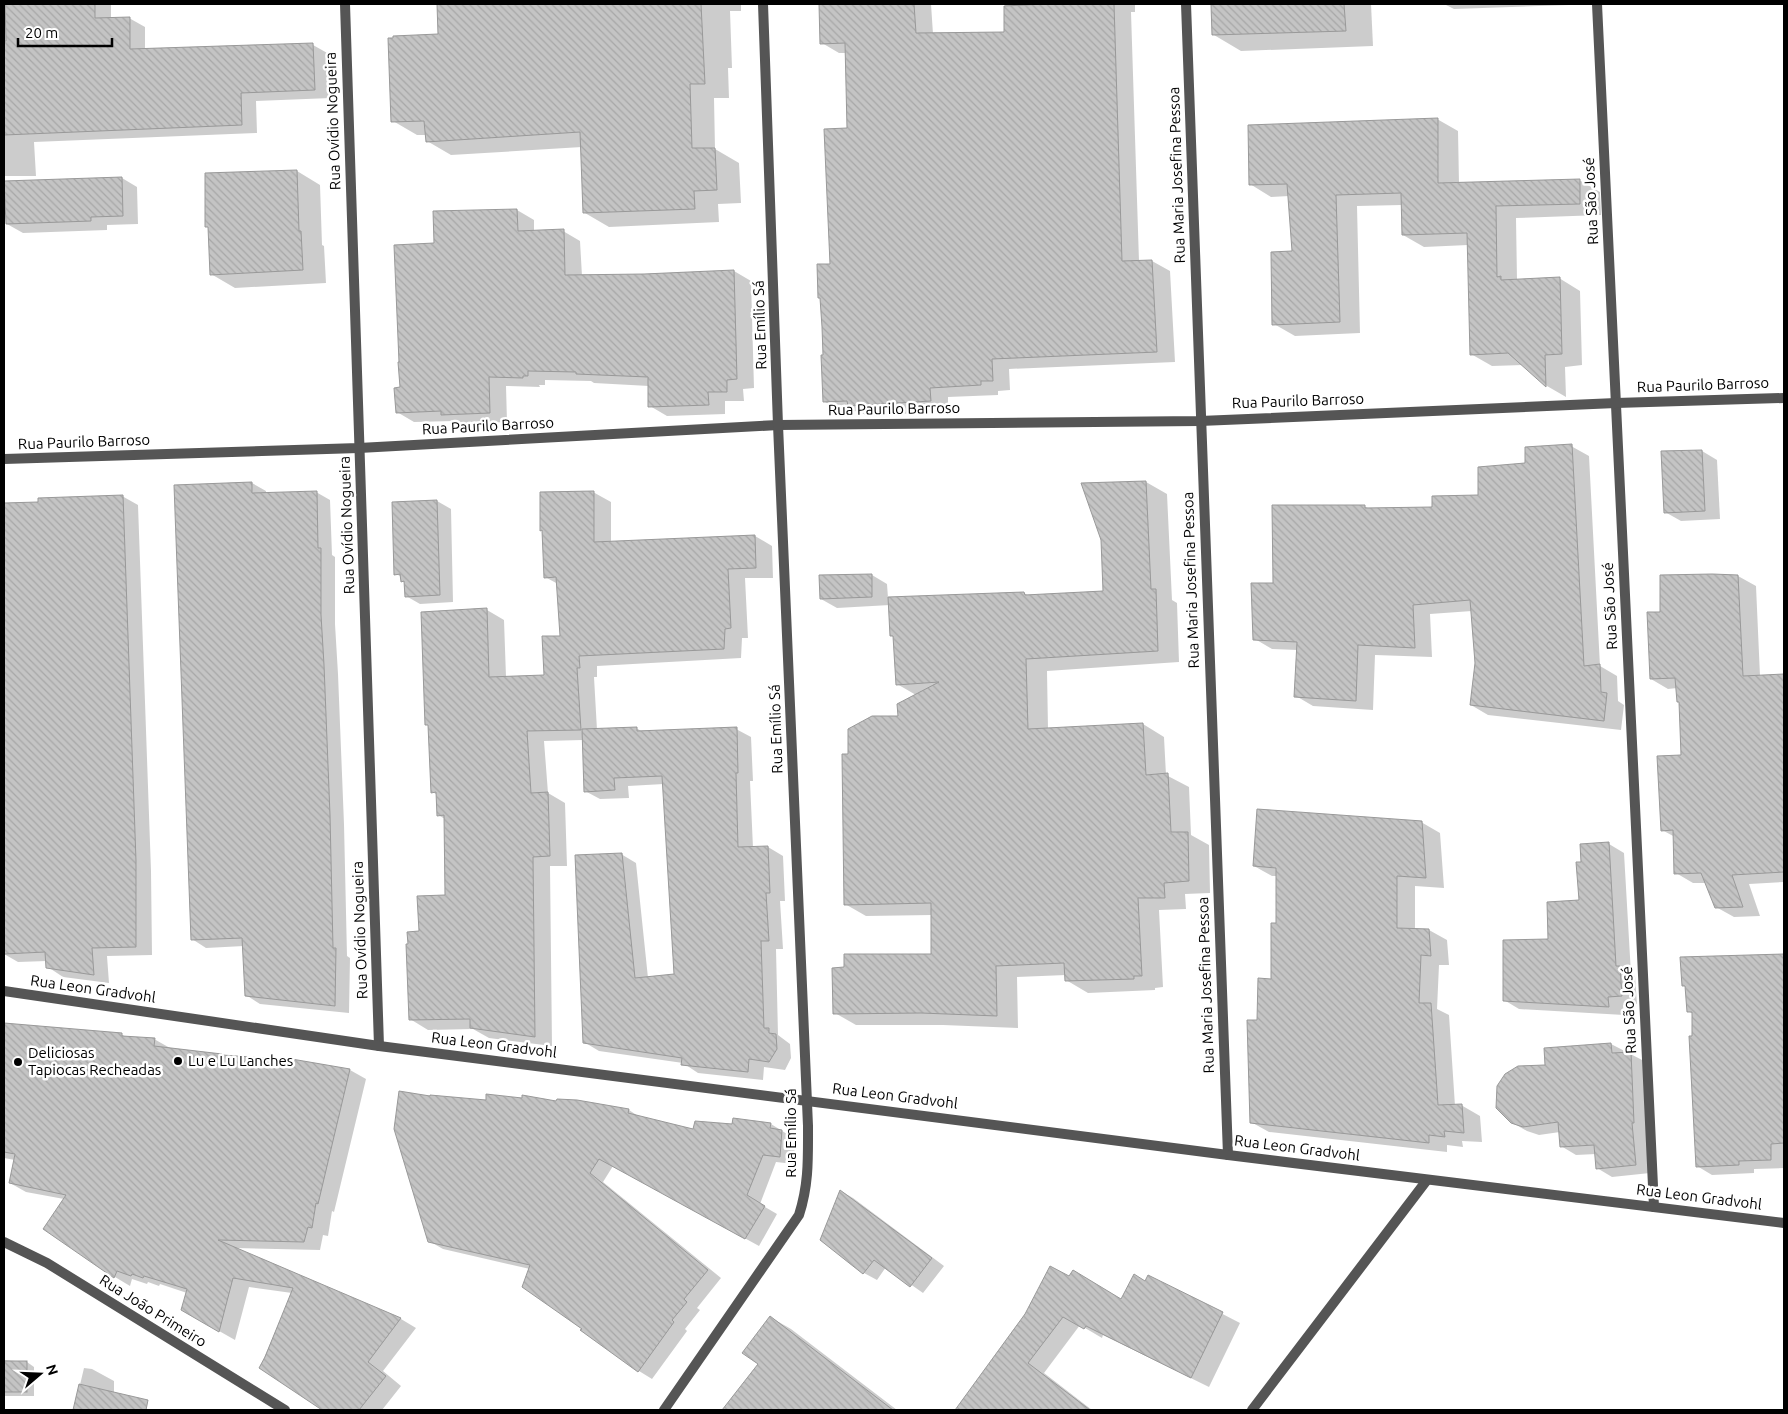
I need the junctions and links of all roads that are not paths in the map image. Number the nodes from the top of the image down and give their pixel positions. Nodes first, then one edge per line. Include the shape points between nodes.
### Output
1 (344, 4) edge
2 (763, 4) edge
3 (1186, 4) edge
4 (1597, 4) edge
5 (1784, 398) edge
6 (1616, 403) junction
7 (1200, 421) junction
8 (778, 425) junction
9 (359, 448) junction
10 (4, 459) edge
11 (4, 991) edge
12 (379, 1046) junction
13 (807, 1100) junction
14 (1228, 1155) junction
15 (1427, 1180) junction
16 (1654, 1207) junction
17 (1784, 1223) edge
18 (4, 1242) edge
19 (285, 1410) edge
20 (664, 1410) edge
21 (1252, 1410) edge

1 - 9 street, Rua Ovídio Nogueira
2 - 8 street, Rua Emílio Sá
3 - 7 street, Rua Maria Josefina Pessoa
4 - 6 street, Rua São José
5 - 6 street, Rua Paurilo Barroso
6 - 7 street, Rua Paurilo Barroso
6 - 16 street, Rua São José
7 - 8 street, Rua Paurilo Barroso
7 - 14 street, Rua Maria Josefina Pessoa
8 - 9 street, Rua Paurilo Barroso
8 - 13 street, Rua Emílio Sá
9 - 10 street, Rua Paurilo Barroso
9 - 12 street, Rua Ovídio Nogueira
11 - 12 street, Rua Leon Gradvohl
12 - 13 street, Rua Leon Gradvohl
13 - 14 street, Rua Leon Gradvohl
13 - 20 street, Rua Emílio Sá via 808,1176 799,1215
14 - 15 street, Rua Leon Gradvohl
15 - 16 street, Rua Leon Gradvohl
15 - 21 street
16 - 17 street, Rua Leon Gradvohl
18 - 19 street, Rua João Primeiro via 47,1263

